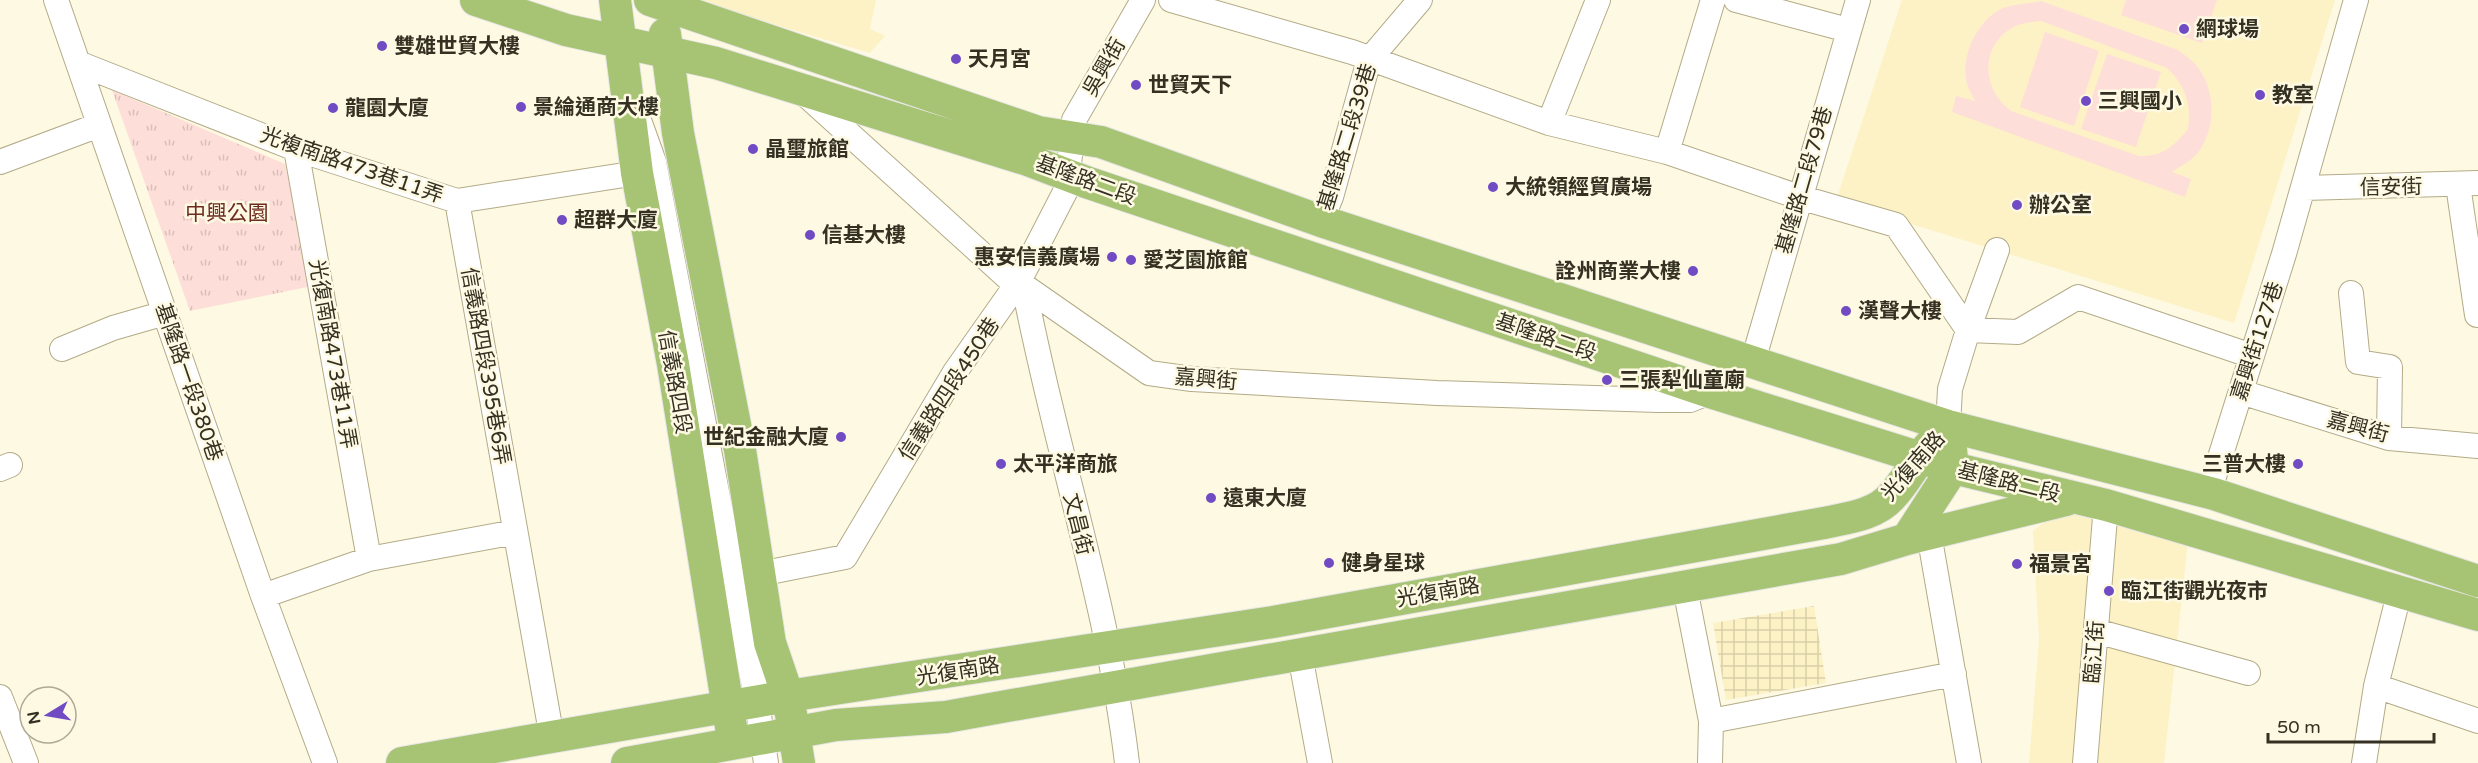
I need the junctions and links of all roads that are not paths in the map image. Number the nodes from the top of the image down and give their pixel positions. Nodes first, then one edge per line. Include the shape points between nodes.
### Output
1 (56, 0) edge
2 (476, 0) edge
3 (615, 0) edge
4 (1143, 0) edge
5 (1171, 0) edge
6 (1420, 0) edge
7 (1598, 0) edge
8 (1713, 0) edge
9 (1736, 0) edge
10 (1858, 0) edge
11 (2356, 0) edge
12 (658, 2) edge
13 (1848, 30) junction
14 (619, 42) junction
15 (667, 53) junction
16 (1369, 60) junction
17 (78, 63) junction
18 (803, 92) junction
19 (1550, 123) junction
20 (99, 125) junction
21 (1072, 137) junction
22 (296, 149) junction
23 (1667, 152) junction
24 (0, 162) edge
25 (637, 172) junction
26 (1067, 175) junction
27 (2468, 184) edge
28 (2304, 188) junction
29 (1799, 197) junction
30 (457, 201) junction
31 (1321, 221) junction
32 (1997, 250) dead end
33 (1020, 286) junction
34 (2351, 293) dead end
35 (165, 313) junction
36 (2477, 315) edge
37 (1968, 330) junction
38 (62, 349) dead end
39 (2252, 356) junction
40 (1753, 361) junction
41 (1710, 392) junction
42 (2241, 392) junction
43 (1948, 426) junction
44 (2389, 438) junction
45 (2478, 446) edge
46 (1918, 457) junction
47 (1953, 468) junction
48 (2214, 494) junction
49 (2072, 498) junction
50 (2106, 505) junction
51 (515, 532) junction
52 (1918, 537) junction
53 (369, 559) junction
54 (759, 574) junction
55 (2478, 581) edge
56 (1685, 588) junction
57 (2400, 590) junction
58 (263, 596) junction
59 (2478, 615) edge
60 (2096, 631) junction
61 (770, 643) junction
62 (1109, 647) junction
63 (1300, 656) junction
64 (2248, 673) dead end
65 (1954, 674) junction
66 (2376, 686) junction
67 (1116, 687) junction
68 (788, 696) junction
69 (0, 697) edge
70 (742, 705) junction
71 (1711, 721) junction
72 (2478, 721) edge
73 (552, 738) junction
74 (796, 748) edge
75 (750, 753) edge
76 (26, 763) edge
77 (325, 763) edge
78 (402, 763) edge
79 (627, 763) edge
80 (702, 763) edge
81 (1127, 763) edge
82 (1320, 763) edge
83 (1710, 763) edge
84 (1969, 763) edge
85 (2085, 763) edge
86 (2364, 763) edge

1 - 17 street, 基隆路一段380巷
2 - 14 main road, 基隆路二段 via 566,30
3 - 14 main road, 信義路四段
4 - 21 street, 吳興街 via 1074,120
5 - 16 street
6 - 16 street, 基隆路二段39巷
7 - 19 street
8 - 23 street
9 - 13 street
10 - 13 street, 基隆路二段79巷
11 - 28 street, 嘉興街127巷
12 - 15 main road, 信義路四段
12 - 21 main road, 基隆路二段 via 1038,132
13 - 29 street, 基隆路二段79巷
14 - 15 main road, 基隆路二段
14 - 25 main road, 信義路四段
14 - 70 street via 633,101 654,162
15 - 18 main road, 基隆路二段 via 716,63
15 - 54 main road, 信義路四段 via 695,226 741,450
16 - 19 street
16 - 31 street, 基隆路二段39巷
17 - 20 street, 基隆路一段380巷
17 - 22 street, 光複南路473巷11弄
18 - 26 main road, 基隆路二段
18 - 33 street, 嘉興街
19 - 23 street
20 - 24 street
20 - 35 street, 基隆路一段380巷
21 - 26 street, 信義路四段450巷
21 - 31 main road, 基隆路二段 via 1101,142
22 - 30 street, 光複南路473巷11弄
22 - 53 street, 光復南路473巷11弄
23 - 29 street
25 - 30 street, 光複南路473巷11弄
25 - 70 main road, 信義路四段
26 - 33 street, 信義路四段450巷 via 1066,189
26 - 41 main road, 基隆路二段
27 - 28 street, 信安街
27 - 36 street
28 - 39 street, 嘉興街127巷
29 - 37 street via 1896,225
29 - 40 street, 基隆路二段79巷
30 - 51 street, 信義路四段395巷6弄
31 - 40 main road, 基隆路二段
32 - 37 street
33 - 41 street, 嘉興街 via 1149,373 1449,393 1679,400
33 - 54 street, 信義路四段450巷 via 955,372 845,557
33 - 62 street, 文昌街
34 - 44 street via 2358,362 2390,367
35 - 38 street
35 - 58 street, 基隆路一段380巷
37 - 39 street via 2018,332 2079,297
37 - 43 street via 1950,388
39 - 42 street, 嘉興街127巷
40 - 43 main road, 基隆路二段
41 - 46 main road, 基隆路二段
42 - 44 street, 嘉興街
42 - 48 street, 嘉興街127巷 via 2212,483
43 - 46 main road, 光復南路
43 - 47 main road, 光復南路
43 - 48 main road, 基隆路二段
44 - 45 street, 嘉興街
46 - 47 main road, 基隆路二段
46 - 62 main road, 光復南路 via 1892,497 1863,515 1273,622
47 - 49 main road, 基隆路二段
47 - 52 main road, 光復南路
48 - 55 main road, 基隆路二段
49 - 50 main road, 基隆路二段
49 - 52 main road
50 - 57 main road, 基隆路二段
50 - 60 street, 臨江街
51 - 53 street
51 - 73 street, 信義路四段395巷6弄
52 - 56 main road, 光復南路 via 1841,559
52 - 65 street
53 - 58 street
54 - 61 main road, 信義路四段
56 - 63 main road, 光復南路
56 - 71 street
57 - 59 main road, 基隆路二段
57 - 66 street
58 - 77 street, 基隆路一段380巷
60 - 64 street
60 - 85 street, 臨江街
61 - 68 main road, 信義路四段
61 - 70 street, 信義路四段
62 - 67 street, 文昌街
62 - 68 main road, 光復南路
63 - 67 main road, 光復南路
63 - 82 street
65 - 71 street
65 - 84 street
66 - 72 street
66 - 86 street
67 - 74 main road, 光復南路 via 946,717 836,725
67 - 81 street, 文昌街
68 - 70 main road, 光復南路
68 - 74 main road, 信義路四段
69 - 76 street
70 - 73 main road, 光復南路
70 - 75 main road, 信義路四段
71 - 83 street
73 - 78 main road, 光復南路
74 - 75 main road, 光復南路
75 - 79 main road, 光復南路
75 - 80 street

